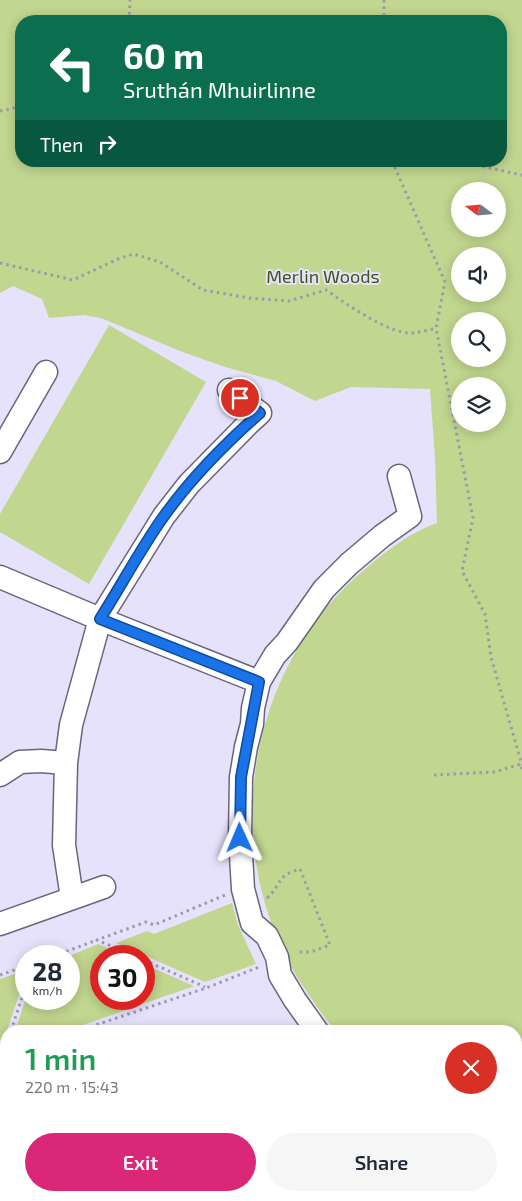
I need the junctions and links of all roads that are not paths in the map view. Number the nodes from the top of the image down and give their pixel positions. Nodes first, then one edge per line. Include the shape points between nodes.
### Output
1 (46, 372) dead end
2 (229, 390) dead end
3 (3, 438) edge
4 (399, 476) dead end
5 (0, 577) edge
6 (100, 619) junction
7 (259, 682) junction
8 (66, 763) junction
9 (0, 775) edge
10 (104, 887) dead end
11 (72, 898) junction
12 (0, 924) edge
13 (313, 1025) edge

1 - 3 street
2 - 6 street via 260,413 189,484 164,516
4 - 7 street via 410,516 349,564 324,589
5 - 6 street
6 - 7 street
6 - 8 street via 71,725
7 - 13 street via 241,777 243,889 240,899 295,1000
8 - 9 street via 20,762
8 - 11 street via 64,845
10 - 11 street
11 - 12 street

